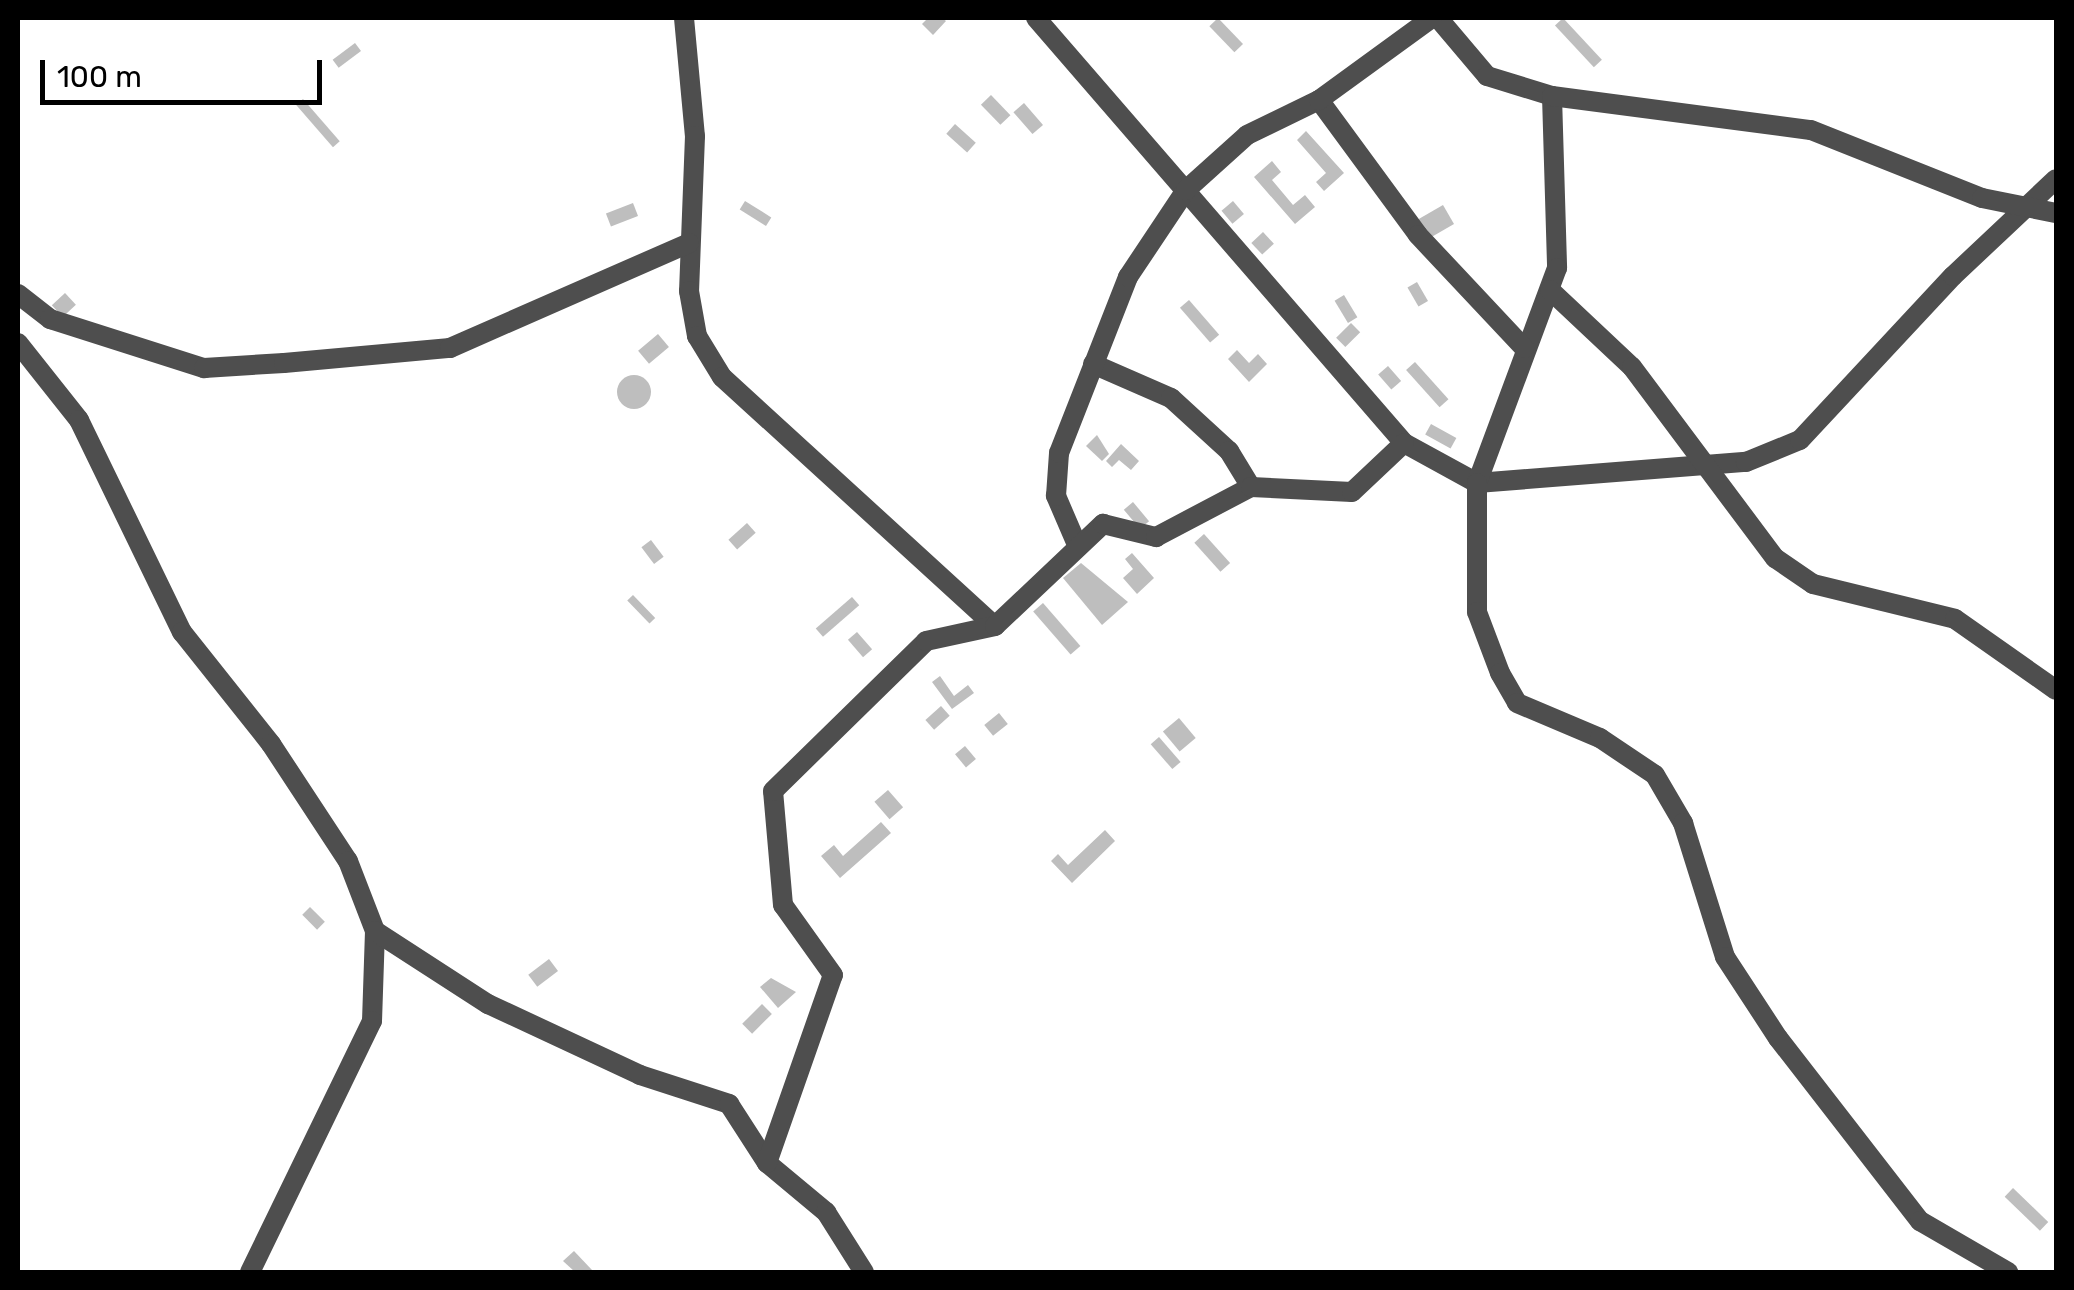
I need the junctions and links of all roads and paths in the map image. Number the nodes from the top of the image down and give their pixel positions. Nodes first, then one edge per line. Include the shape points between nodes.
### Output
1 (684, 18) edge
2 (1036, 18) edge
3 (1435, 18) edge
4 (1552, 96) junction
5 (1318, 100) junction
6 (2056, 179) edge
7 (1186, 190) junction
8 (2031, 208) junction
9 (2056, 213) edge
10 (689, 243) junction
11 (1550, 290) junction
12 (18, 294) edge
13 (18, 343) edge
14 (1524, 348) junction
15 (1094, 364) junction
16 (1404, 442) junction
17 (1706, 466) junction
18 (1477, 482) junction
19 (1251, 487) junction
20 (1078, 548) junction
21 (995, 626) junction
22 (2056, 690) edge
23 (374, 931) junction
24 (767, 1163) junction
25 (250, 1272) edge
26 (864, 1272) edge
27 (2008, 1272) edge

1 - 10 street via 694,136
2 - 7 street
3 - 4 street via 1488,76
3 - 5 street
4 - 8 street via 1812,130 1930,180
4 - 11 street via 1556,268
5 - 7 street via 1247,135
5 - 14 street via 1418,235
6 - 8 street
7 - 15 street via 1128,277
7 - 16 street
8 - 9 street
8 - 17 street via 1870,360 1830,417 1800,440 1746,462
10 - 12 street via 450,348 284,363 204,368 50,319
10 - 21 street via 698,336 722,377
11 - 14 street
11 - 17 street via 1632,367
13 - 23 street via 79,420 182,632 271,744 348,860
14 - 18 street
15 - 19 street via 1170,398 1230,451
15 - 20 street via 1058,467 1056,496
16 - 18 street
16 - 19 street via 1352,492
17 - 18 street
17 - 22 street via 1775,558 1813,584 1954,619
18 - 27 street via 1477,612 1517,703 1600,738 1655,776 1683,823 1724,957 1778,1038 1920,1221
19 - 20 street via 1156,537 1109,522
20 - 21 street
21 - 24 street via 926,641 773,790 784,905 833,975
23 - 24 street via 488,1004 640,1075 729,1104
23 - 25 street via 372,1022
24 - 26 street via 826,1212

